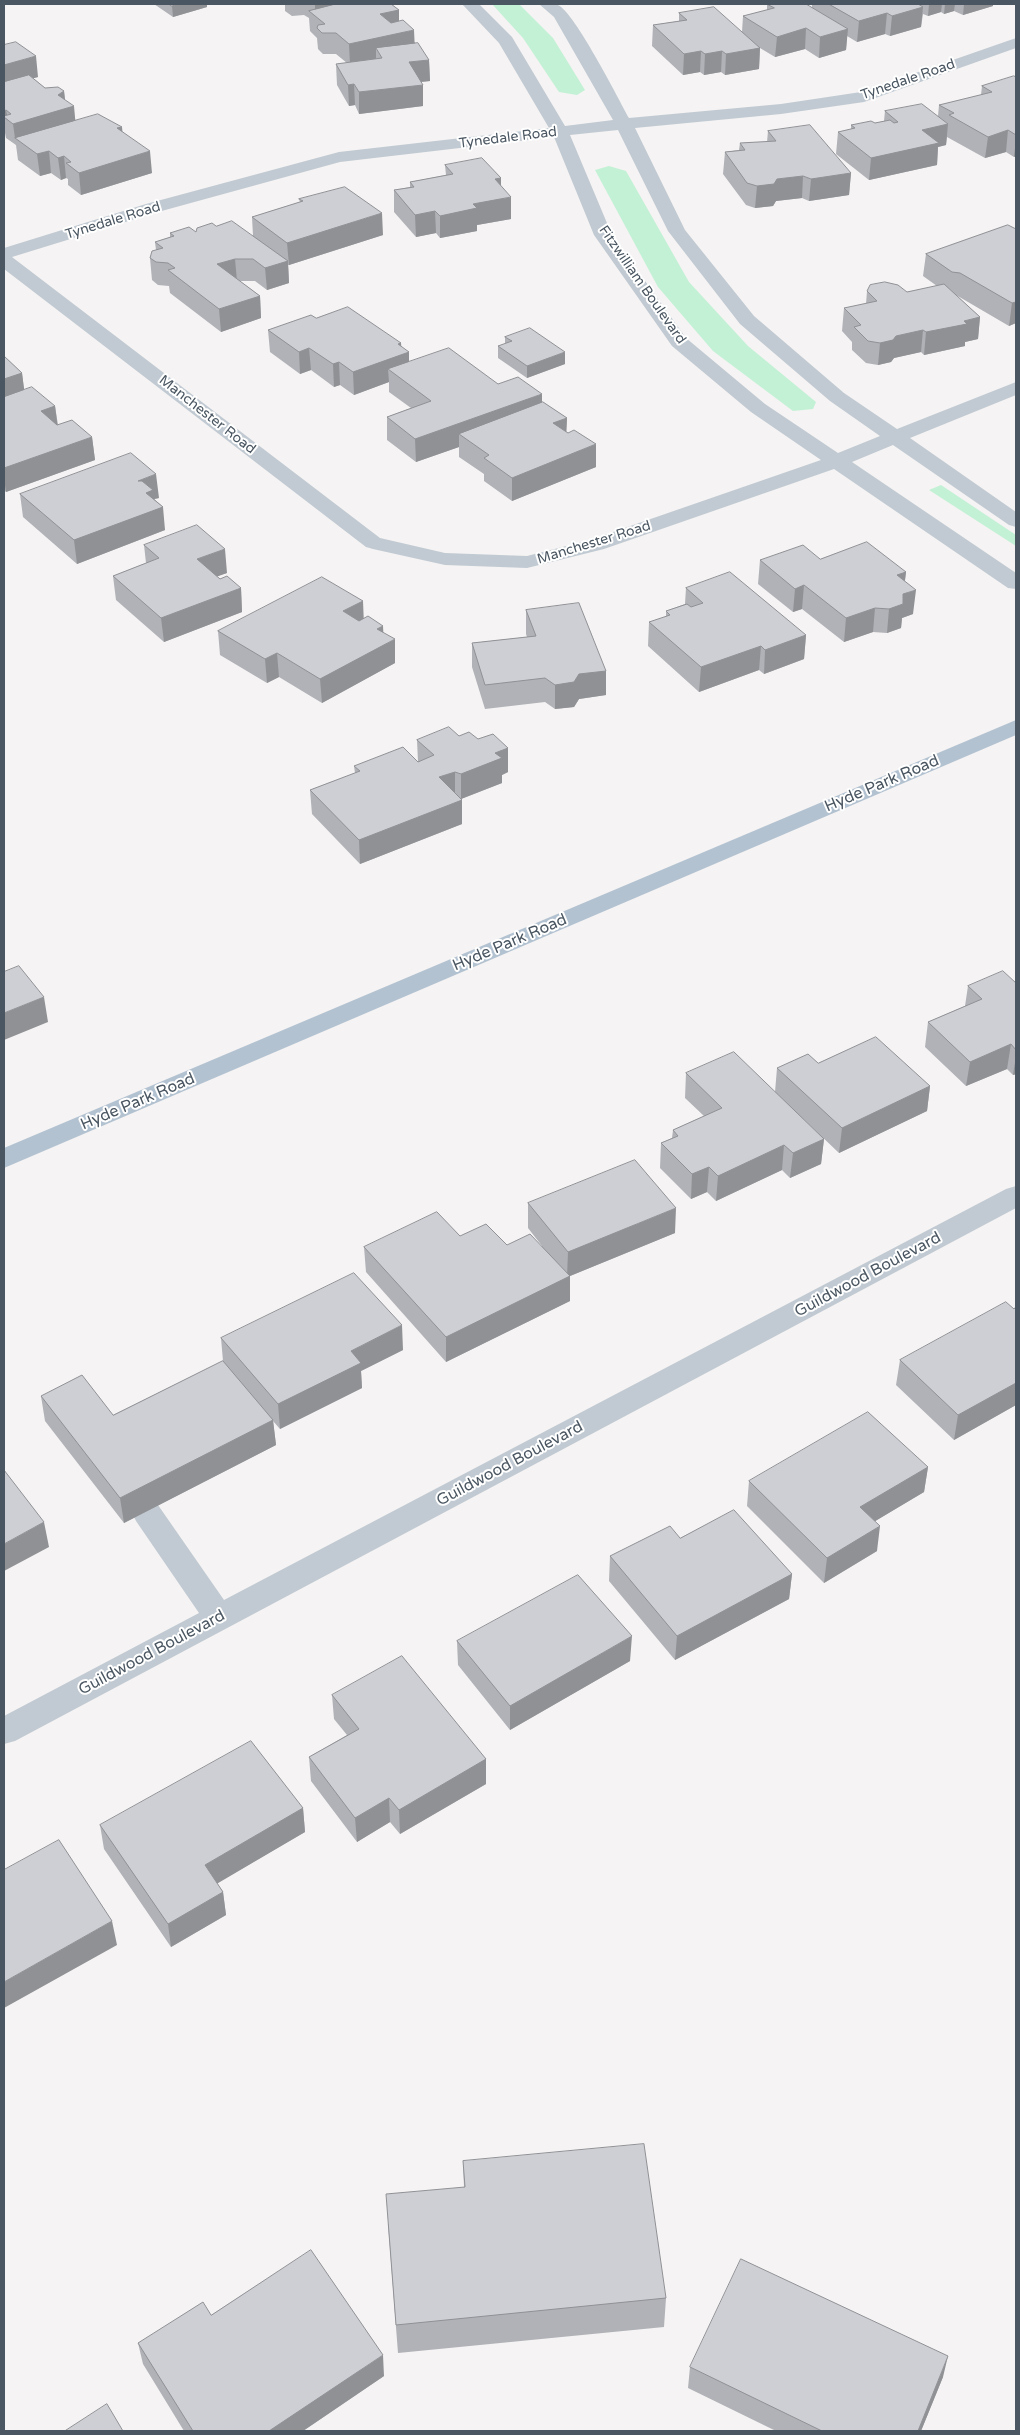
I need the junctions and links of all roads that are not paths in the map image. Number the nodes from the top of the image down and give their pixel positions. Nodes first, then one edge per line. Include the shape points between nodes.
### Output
1 (470, 4) edge
2 (547, 4) edge
3 (1016, 43) edge
4 (624, 124) junction
5 (560, 132) junction
6 (4, 254) edge
7 (4, 260) edge
8 (1016, 388) edge
9 (893, 437) junction
10 (837, 461) junction
11 (1016, 520) edge
12 (1016, 583) edge
13 (1016, 727) edge
14 (4, 1159) edge
15 (1016, 1196) edge
16 (147, 1513) edge
17 (219, 1618) junction
18 (4, 1732) edge

1 - 5 street, Fitzwilliam Boulevard via 506,40
2 - 4 street via 560,14
3 - 4 street, Tynedale Road via 864,96 781,109
4 - 5 street, Tynedale Road
4 - 9 street via 676,231 747,320 837,397
5 - 6 street, Tynedale Road via 339,157 152,208
5 - 10 street, Fitzwilliam Boulevard via 603,235 679,342 758,408
7 - 10 street, Manchester Road via 373,543 445,559 527,562 597,544
8 - 9 street, Manchester Road
9 - 10 street, Manchester Road
9 - 11 street
10 - 12 street, Fitzwilliam Boulevard
13 - 14 main road, Hyde Park Road
15 - 17 street, Guildwood Boulevard
16 - 17 street
17 - 18 street, Guildwood Boulevard

